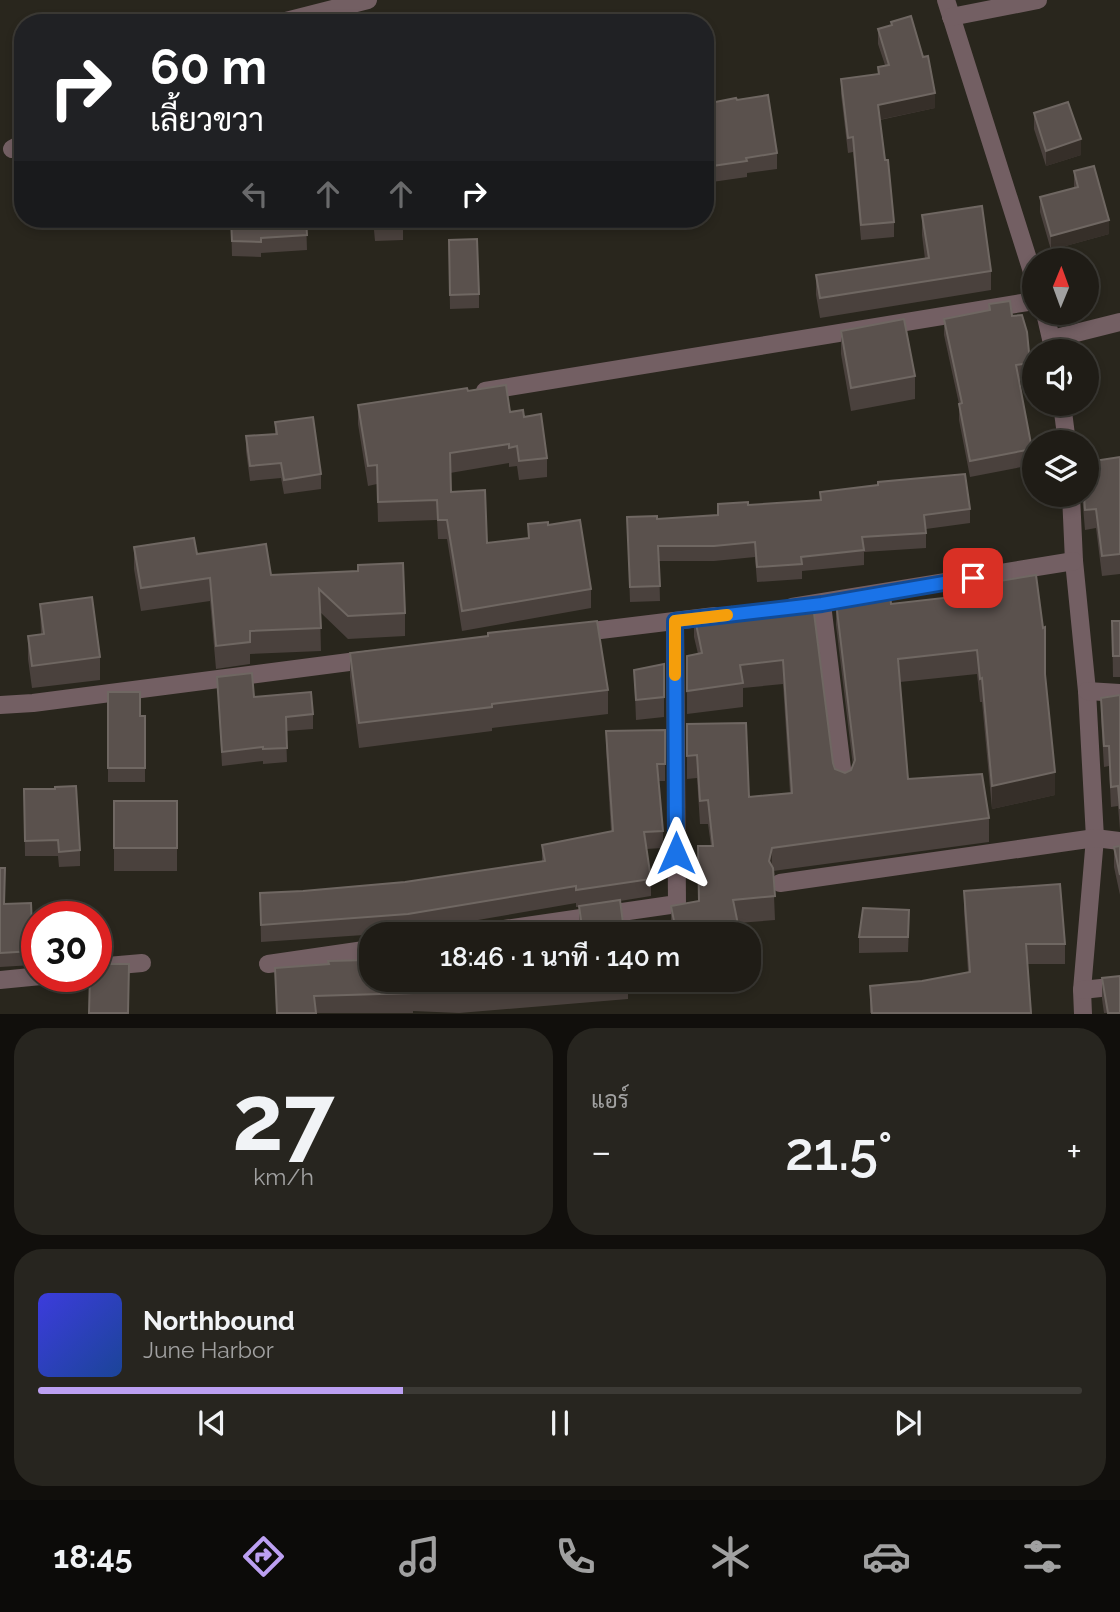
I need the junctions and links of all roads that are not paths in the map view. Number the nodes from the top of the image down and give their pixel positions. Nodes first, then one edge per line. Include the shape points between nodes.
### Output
1 (368, 0) edge
2 (1038, 0) edge
3 (948, 8) edge
4 (313, 14) edge
5 (1024, 248) edge
6 (1022, 302) edge
7 (1120, 322) edge
8 (1070, 339) edge
9 (473, 393) edge
10 (1072, 507) edge
11 (1074, 561) junction
12 (822, 604) junction
13 (768, 610) edge
14 (728, 615) edge
15 (675, 621) junction
16 (553, 636) edge
17 (391, 657) edge
18 (1087, 691) junction
19 (1120, 694) edge
20 (0, 705) edge
21 (844, 785) edge
22 (1095, 838) junction
23 (1120, 841) edge
24 (780, 883) dead end
25 (553, 922) edge
26 (359, 951) edge
27 (142, 963) dead end
28 (268, 964) dead end
29 (112, 966) edge
30 (21, 978) edge
31 (0, 980) edge
32 (1120, 986) edge
33 (1082, 990) junction
34 (1083, 1013) edge

1 - 4 street
2 - 3 street
3 - 5 street
6 - 9 street
7 - 8 street
10 - 11 street
11 - 12 street
11 - 18 street
12 - 13 street
12 - 21 street
14 - 15 street
15 - 16 street
15 - 25 street via 677,904
17 - 20 street
18 - 19 street
18 - 22 street
22 - 23 street
22 - 24 street
22 - 33 street
26 - 28 street
27 - 29 street
30 - 31 street
32 - 33 street
33 - 34 street

